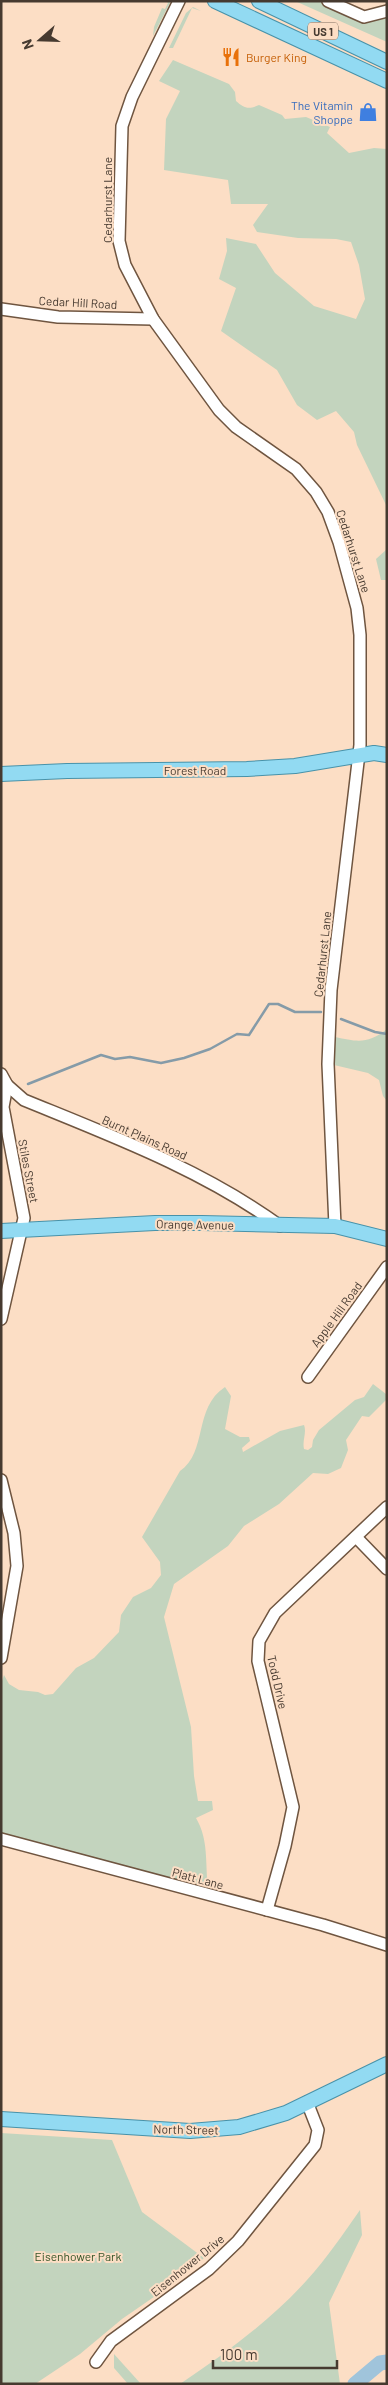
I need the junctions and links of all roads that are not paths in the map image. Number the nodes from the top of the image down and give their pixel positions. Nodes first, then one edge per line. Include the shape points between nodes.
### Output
1 (179, 1) edge
2 (215, 1) edge
3 (259, 1) edge
4 (328, 1) edge
5 (387, 11) edge
6 (387, 62) edge
7 (387, 81) edge
8 (1, 309) edge
9 (153, 319) junction
10 (359, 754) junction
11 (387, 755) edge
12 (1, 774) edge
13 (1, 1074) edge
14 (7, 1085) junction
15 (280, 1226) junction
16 (335, 1226) junction
17 (21, 1230) junction
18 (1, 1231) edge
19 (387, 1239) edge
20 (387, 1267) edge
21 (1, 1319) edge
22 (308, 1377) dead end
23 (1, 1480) edge
24 (387, 1507) edge
25 (356, 1537) junction
26 (387, 1569) edge
27 (1, 1658) edge
28 (1, 1839) edge
29 (267, 1910) junction
30 (387, 1945) edge
31 (387, 2064) edge
32 (307, 2102) junction
33 (1, 2119) edge
34 (96, 2362) dead end

1 - 9 street, Cedarhurst Lane via 132,97 122,126 119,241 125,265
2 - 7 main road, US 1
3 - 6 main road, US 1
4 - 5 street via 364,17
8 - 9 street, Cedar Hill Road via 58,316
9 - 10 street, Cedarhurst Lane via 220,410 236,427 296,469 328,512 352,582 357,608 360,635
10 - 11 main road, Forest Road
10 - 12 main road, Forest Road via 295,766 247,769
10 - 16 street, Cedarhurst Lane via 331,990 328,1064
13 - 14 street, Burnt Plains Road
14 - 15 street, Burnt Plains Road via 24,1100 165,1159
14 - 17 street, Stiles Street via 4,1107 24,1218
15 - 16 main road, Orange Avenue
15 - 17 main road, Orange Avenue via 155,1223
16 - 19 main road, Orange Avenue
17 - 18 main road, Orange Avenue
17 - 21 street, Stiles Street
20 - 22 street, Apple Hill Road
23 - 27 street via 14,1533 17,1566
24 - 25 street, Todd Drive
25 - 26 street
25 - 29 street, Todd Drive via 276,1612 258,1647 258,1661 293,1807
28 - 29 street, Platt Lane
29 - 30 street, Platt Lane
31 - 32 main road, North Street
32 - 33 main road, North Street via 257,2123 205,2131
32 - 34 street, Eisenhower Drive via 318,2130 315,2145 238,2241 209,2268 111,2341

